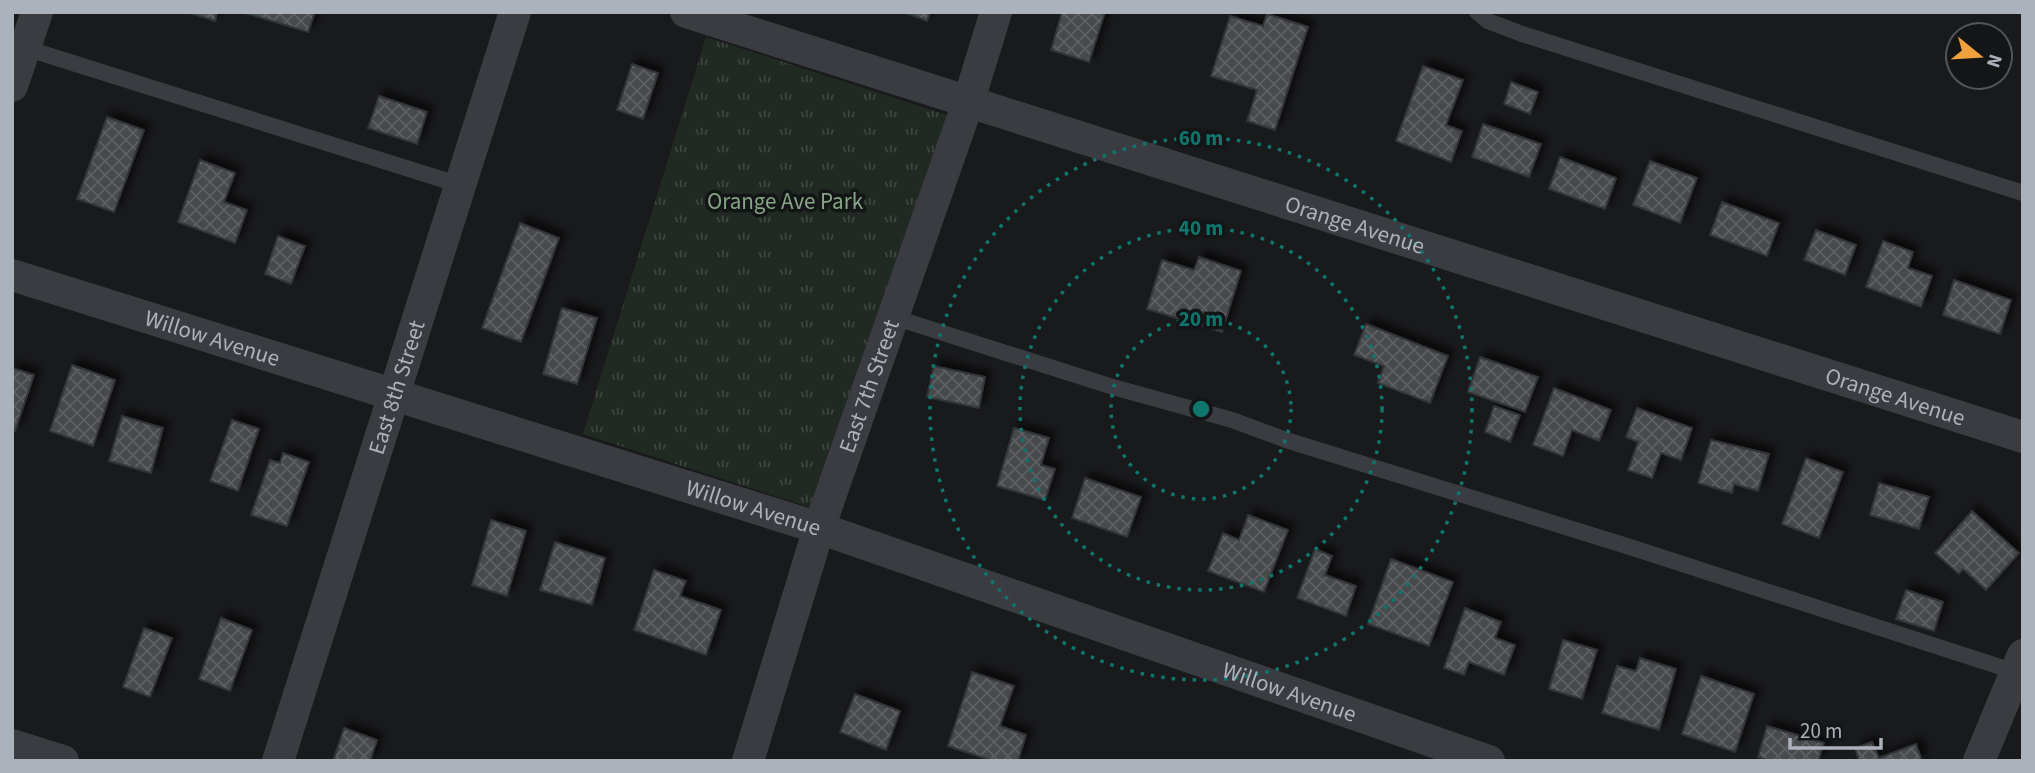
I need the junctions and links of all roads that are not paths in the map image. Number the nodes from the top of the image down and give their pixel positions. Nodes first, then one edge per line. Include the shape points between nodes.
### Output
1 (37, 12) edge
2 (515, 12) edge
3 (686, 12) edge
4 (996, 12) edge
5 (1477, 12) edge
6 (19, 46) edge
7 (12, 86) edge
8 (969, 100) junction
9 (460, 186) junction
10 (2023, 193) edge
11 (12, 275) edge
12 (893, 317) junction
13 (394, 394) junction
14 (2023, 437) edge
15 (819, 528) junction
16 (2019, 664) edge
17 (12, 745) edge
18 (64, 761) edge
19 (278, 761) edge
20 (748, 761) edge
21 (1489, 761) edge
22 (1979, 761) edge

1 - 6 street
2 - 9 street, East 8th Street
3 - 8 street, Orange Avenue
4 - 8 street, East 7th Street
5 - 10 lane via 1522,34
6 - 7 street
6 - 9 lane
8 - 12 street, East 7th Street
8 - 14 street, Orange Avenue
9 - 13 street, East 8th Street
11 - 13 street, Willow Avenue
12 - 15 street, East 7th Street
12 - 16 lane via 1231,420 1813,608 1961,652
13 - 15 street, Willow Avenue
13 - 19 street, East 8th Street
15 - 20 street, East 7th Street
15 - 21 street, Willow Avenue
16 - 22 street
17 - 18 street

